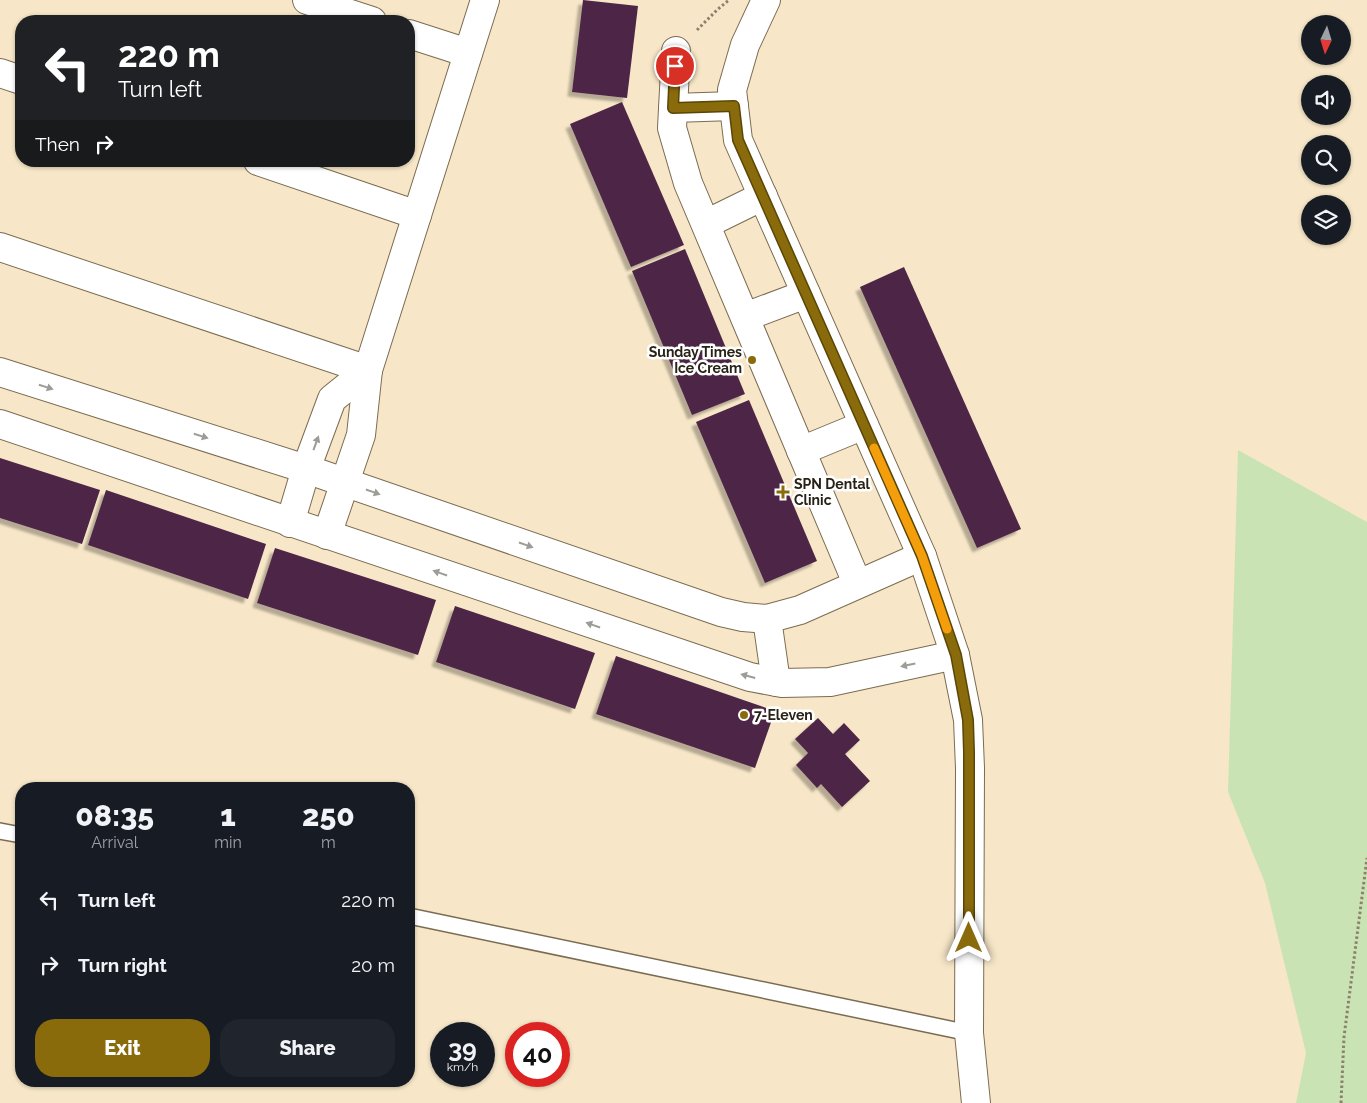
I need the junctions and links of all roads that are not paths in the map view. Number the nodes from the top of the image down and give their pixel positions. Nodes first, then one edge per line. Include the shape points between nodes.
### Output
1 (307, 0) edge
2 (485, 0) edge
3 (766, 0) edge
4 (353, 15) edge
5 (415, 36) edge
6 (676, 51) dead end
7 (468, 53) junction
8 (0, 73) edge
9 (15, 78) edge
10 (734, 106) junction
11 (673, 108) junction
12 (276, 167) edge
13 (763, 196) junction
14 (416, 215) junction
15 (706, 224) junction
16 (0, 247) edge
17 (806, 294) junction
18 (745, 317) junction
19 (368, 370) junction
20 (0, 372) edge
21 (0, 424) edge
22 (864, 425) junction
23 (802, 451) junction
24 (306, 469) junction
25 (345, 482) junction
26 (290, 523) junction
27 (327, 535) junction
28 (922, 556) junction
29 (857, 584) junction
30 (767, 619) junction
31 (956, 655) junction
32 (776, 682) junction
33 (0, 831) edge
34 (15, 834) edge
35 (415, 917) edge
36 (968, 1033) junction
37 (976, 1103) edge

1 - 4 street
2 - 7 street
3 - 10 street via 745,45 732,90
5 - 7 street
6 - 11 street
7 - 14 street
8 - 9 street
10 - 11 street
10 - 13 street via 738,140
11 - 15 street via 672,128 688,183
12 - 14 street
13 - 15 street
13 - 17 street
14 - 19 street
15 - 18 street
16 - 19 street
17 - 18 street
17 - 22 street
18 - 23 street
24 -> 19 street via 332,399
19 - 25 street via 361,435
20 -> 24 street
21 - 26 street
22 - 23 street
22 - 28 street
23 - 29 street
24 - 25 street
24 - 26 street
25 - 27 street
25 -> 30 street via 721,612
26 - 27 street
32 -> 27 street via 750,677 657,647
28 - 29 street
28 - 31 street
29 - 30 street via 800,610
30 - 32 street
31 -> 32 street via 830,682
31 - 36 street via 968,720 970,768
33 - 34 lane
35 - 36 lane
36 - 37 street

